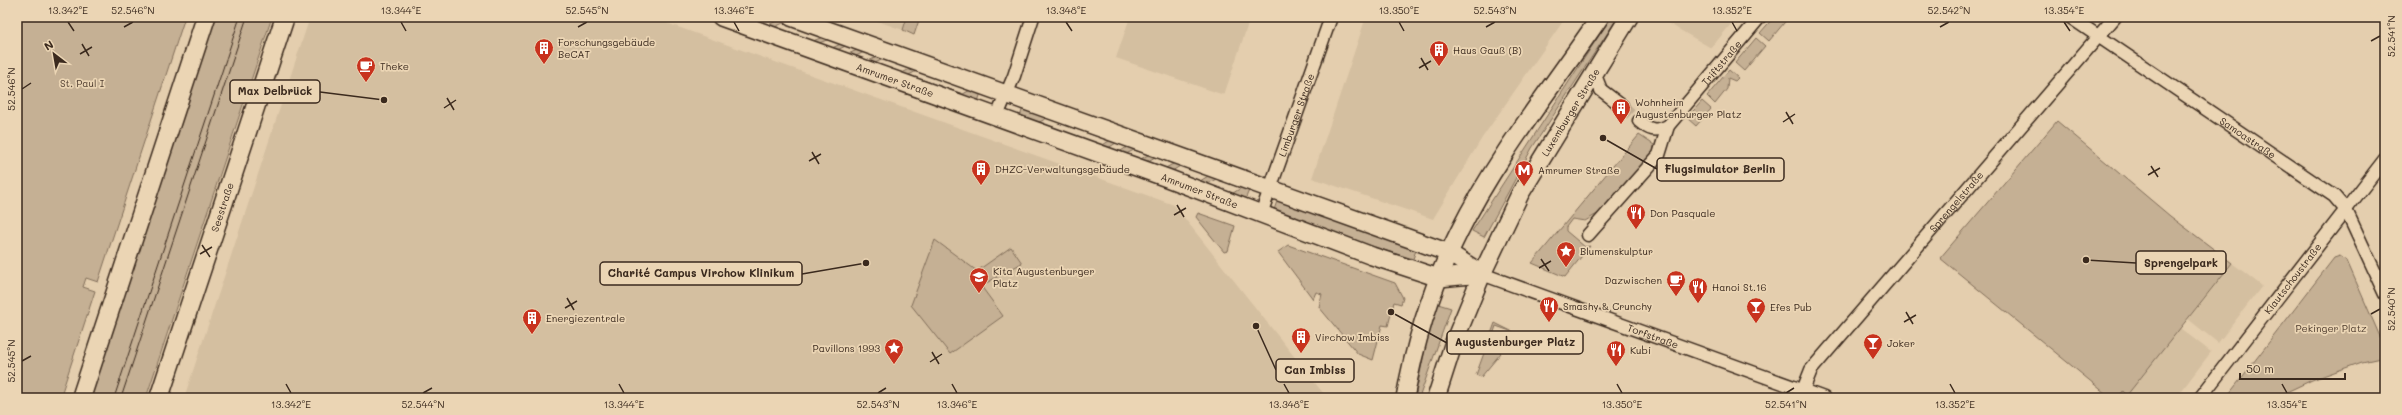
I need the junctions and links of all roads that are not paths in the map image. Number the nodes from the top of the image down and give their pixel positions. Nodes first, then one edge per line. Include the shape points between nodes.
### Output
1 (206, 17) edge
2 (285, 17) edge
3 (721, 17) edge
4 (791, 17) edge
5 (1033, 17) edge
6 (1331, 17) edge
7 (1600, 17) edge
8 (1629, 17) edge
9 (1760, 17) edge
10 (2070, 17) edge
11 (2115, 17) edge
12 (2099, 36) junction
13 (1595, 75) junction
14 (1006, 94) junction
15 (1622, 106) tunnel mouth
16 (997, 116) junction
17 (1639, 121) tunnel mouth
18 (1668, 126) junction
19 (2385, 160) edge
20 (1271, 188) junction
21 (2346, 210) junction
22 (1261, 214) junction
23 (1588, 235) dead end
24 (1449, 253) junction
25 (1482, 274) junction
26 (1439, 278) junction
27 (2385, 294) edge
28 (1803, 390) junction
29 (81, 398) edge
30 (158, 398) edge
31 (1405, 398) edge
32 (1436, 398) edge
33 (1824, 398) edge
34 (2200, 398) edge

1 - 29 main road
2 - 30 main road, Seestraße
3 - 16 main road, Amrumer Straße
4 - 14 main road
5 - 14 street
6 - 20 street, Limburger Straße
7 - 24 main road via 1486,183
8 - 13 main road, Luxemburger Straße
9 - 18 street, Triftstraße
10 - 12 street, Samoastraße
11 - 12 street, Sprengelstraße
12 - 21 street, Samoastraße via 2334,196
12 - 28 street, Sprengelstraße via 1810,370
13 - 15 street via 1601,90
13 - 25 main road, Luxemburger Straße via 1528,178
14 - 16 street
14 - 20 main road
16 - 22 main road, Amrumer Straße
17 - 18 street via 1649,129 1657,131
18 - 23 street, Triftstraße via 1659,155
19 - 21 street, Kiautschoustraße
20 - 22 street, Limburger Straße
20 - 24 main road
21 - 27 street, Samoastraße
21 - 34 street, Kiautschoustraße
22 - 26 main road, Amrumer Straße via 1365,254
24 - 25 main road
24 - 26 main road
25 - 26 main road, Amrumer Straße
25 - 28 street, Torfstraße
25 - 32 main road, Luxemburger Straße via 1454,342
26 - 31 main road via 1420,334
28 - 33 street, Torfstraße

